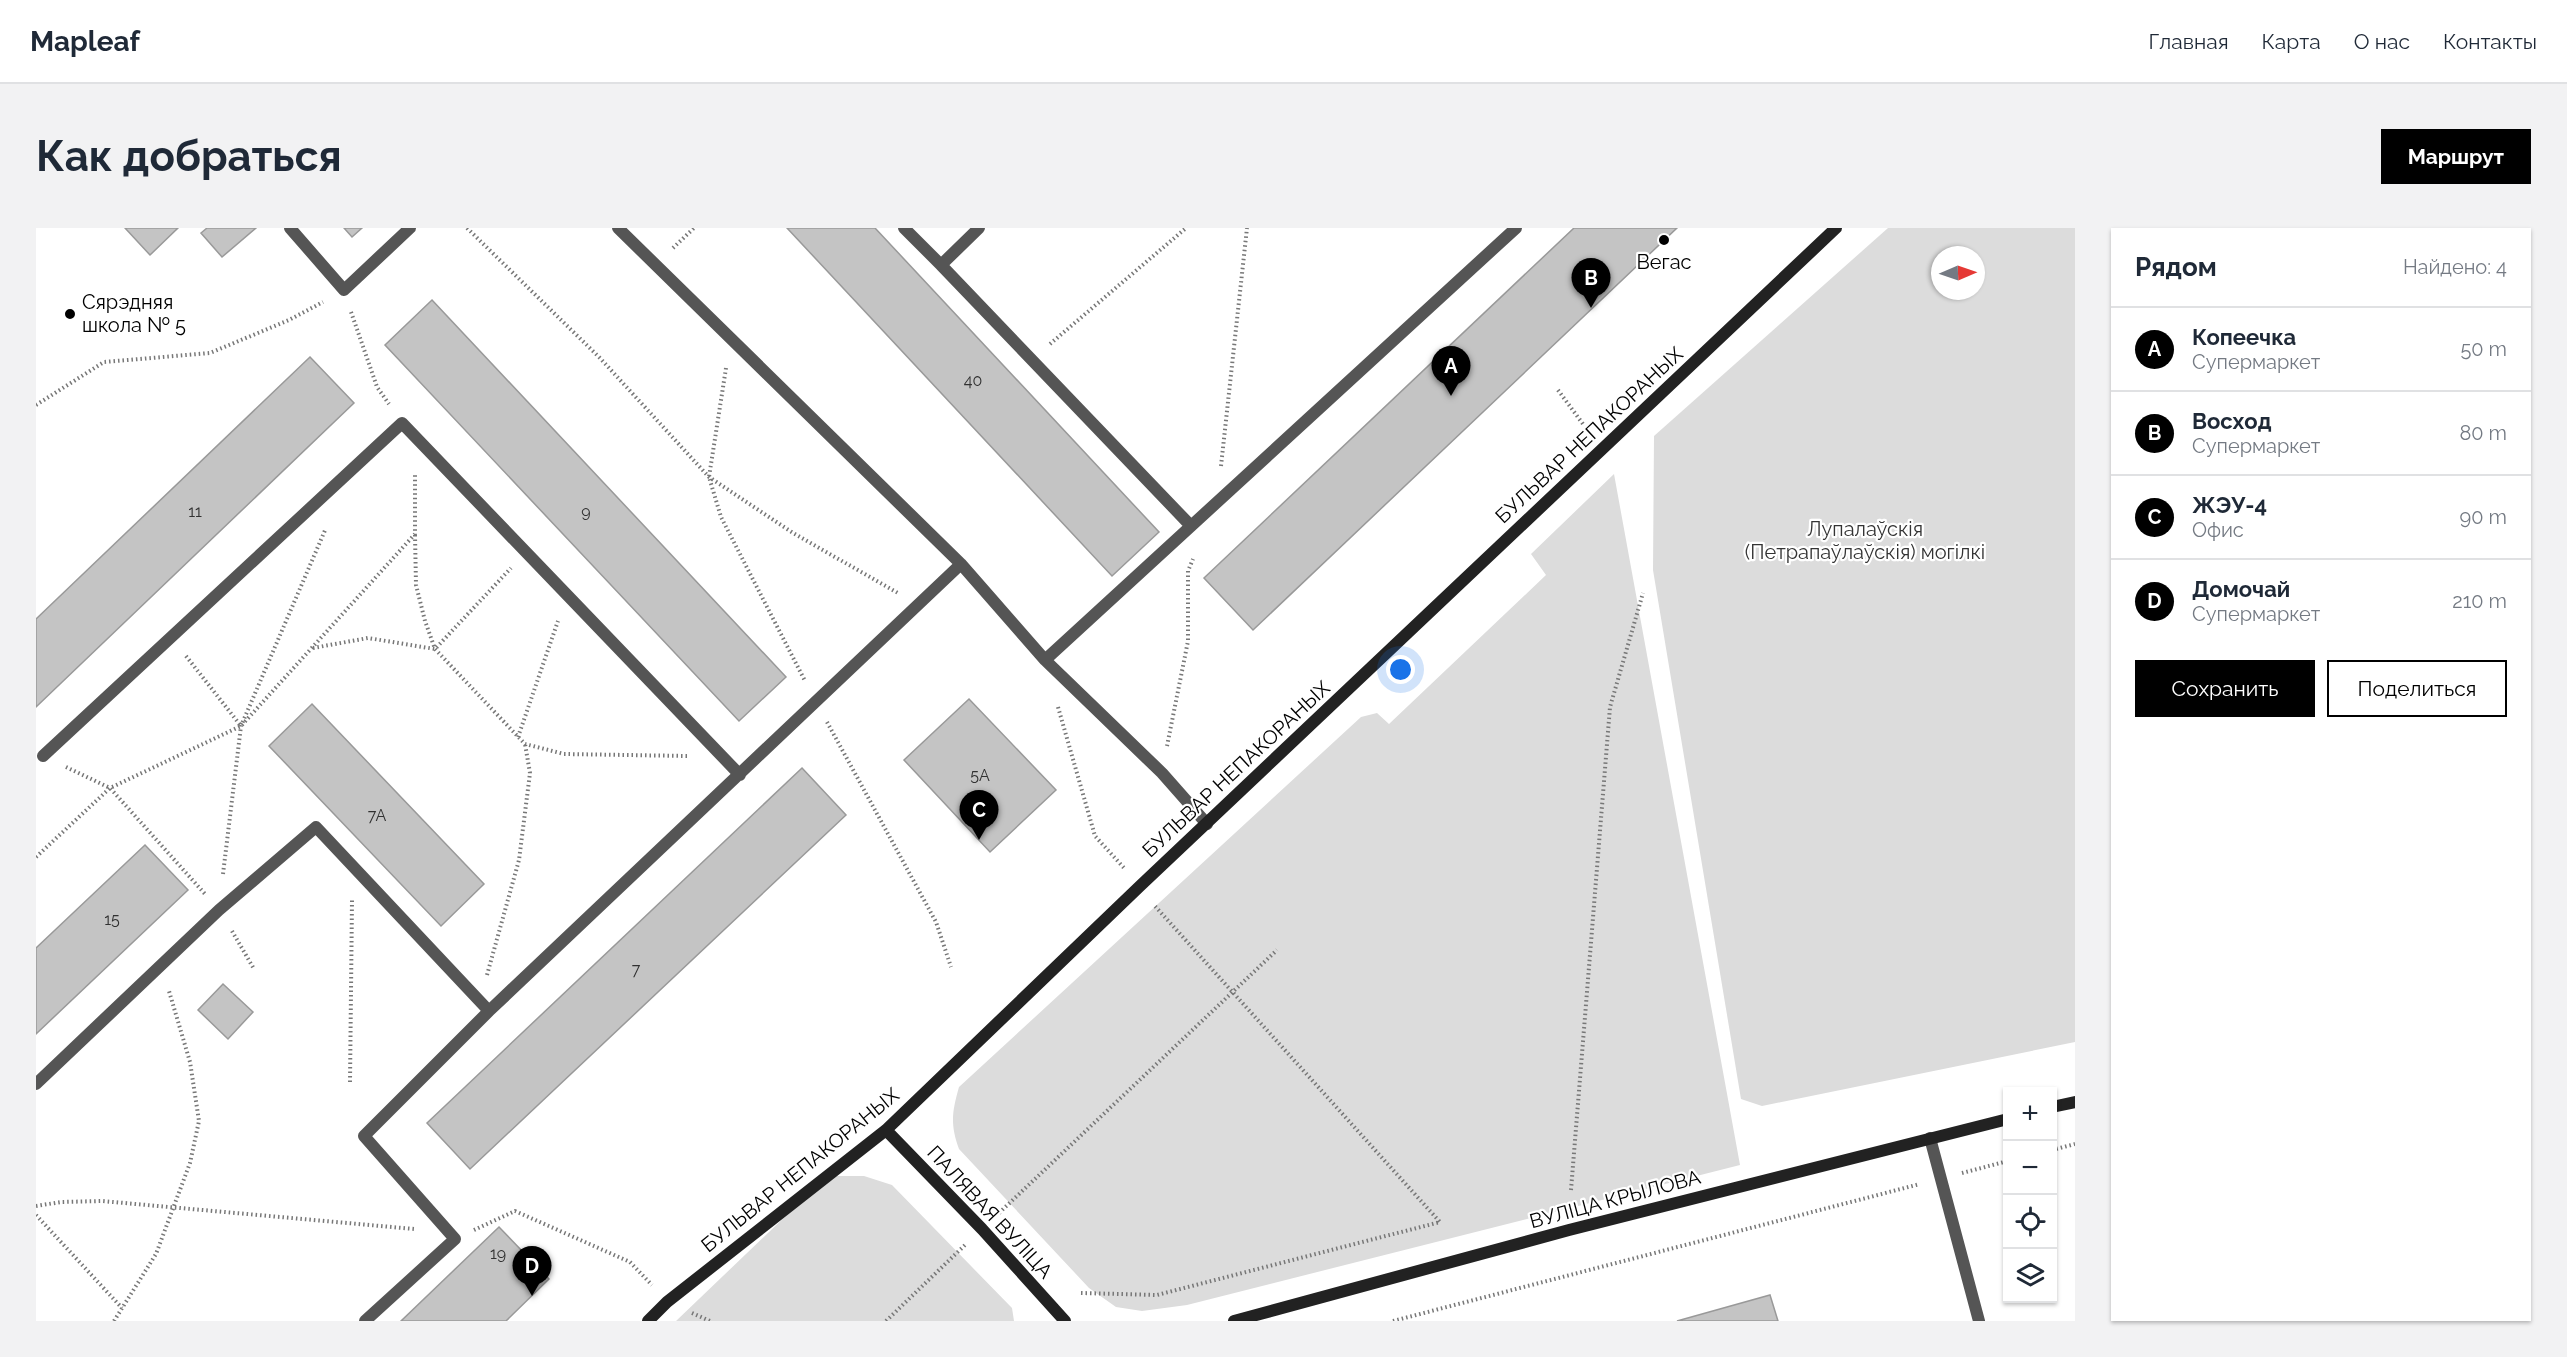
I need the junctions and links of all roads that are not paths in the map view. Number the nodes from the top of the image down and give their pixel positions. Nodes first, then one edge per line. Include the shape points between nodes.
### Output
1 (290, 228) edge
2 (411, 228) edge
3 (618, 228) edge
4 (904, 228) edge
5 (979, 228) edge
6 (1516, 228) edge
7 (1836, 228) edge
8 (941, 266) junction
9 (1191, 526) junction
10 (961, 564) junction
11 (1045, 660) junction
12 (43, 756) road end
13 (740, 775) junction
14 (1207, 824) junction
15 (489, 1011) junction
16 (36, 1084) edge
17 (2075, 1102) edge
18 (2057, 1106) edge
19 (2003, 1120) edge
20 (886, 1130) junction
21 (1930, 1138) junction
22 (365, 1321) edge
23 (648, 1321) edge
24 (1065, 1321) edge
25 (1234, 1321) edge
26 (1979, 1321) edge

1 - 2 lane via 344,290
3 - 10 lane
4 - 8 lane
5 - 8 lane
6 - 9 lane
7 - 14 main road, БУЛЬВАР НЕПАКОРАНЫХ
8 - 9 lane
9 - 11 lane
10 - 11 lane
10 - 13 lane
11 - 14 lane via 1162,773
12 - 13 lane via 402,423
13 - 15 lane
14 - 20 main road, БУЛЬВАР НЕПАКОРАНЫХ
15 - 16 lane via 316,827 219,910
15 - 22 lane via 364,1136 451,1235
17 - 18 main road
19 - 21 main road, ВУЛІЦА КРЫЛОВА
20 - 23 main road, БУЛЬВАР НЕПАКОРАНЫХ
20 - 24 main road, ПАЛЯВАЯ ВУЛІЦА
21 - 25 main road, ВУЛІЦА КРЫЛОВА
21 - 26 lane

